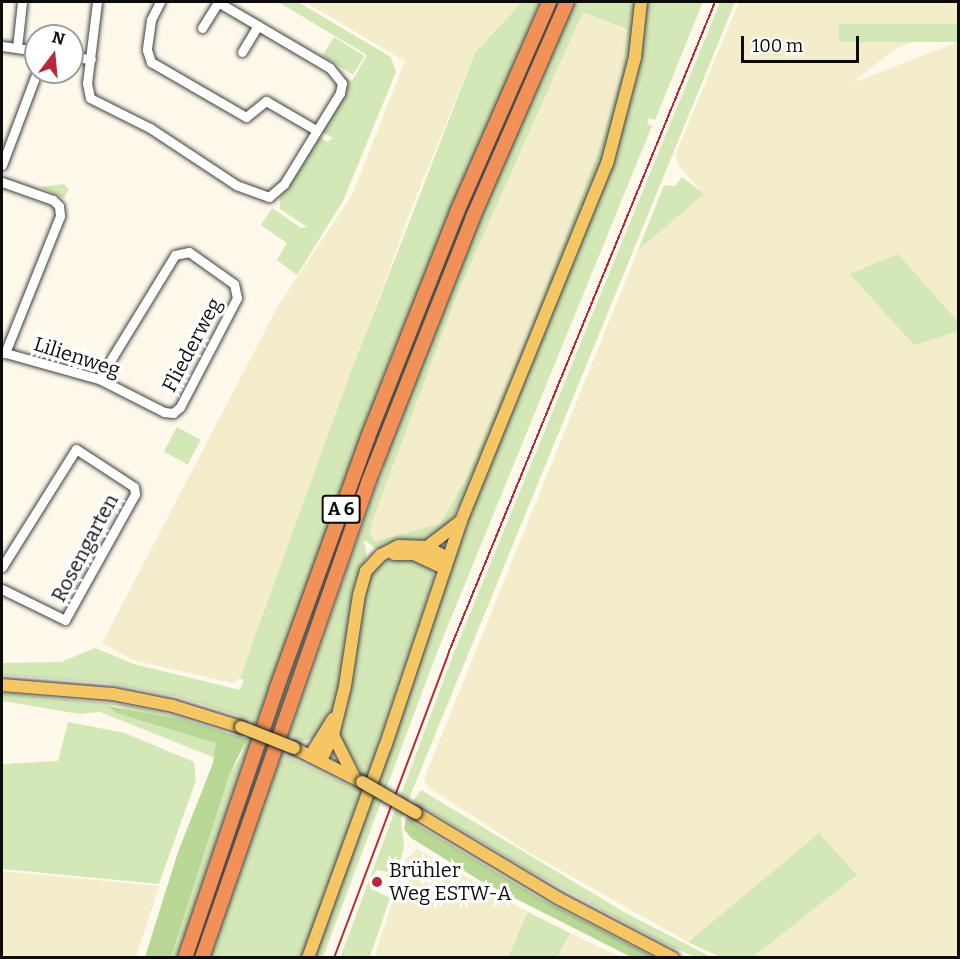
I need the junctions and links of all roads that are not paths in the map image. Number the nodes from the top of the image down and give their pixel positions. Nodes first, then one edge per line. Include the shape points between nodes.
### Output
1 (22, 2) edge
2 (97, 2) edge
3 (160, 2) edge
4 (218, 2) edge
5 (549, 2) edge
6 (567, 2) edge
7 (641, 2) edge
8 (258, 26) junction
9 (202, 28) dead end
10 (2, 46) edge
11 (17, 48) junction
12 (24, 49) edge
13 (242, 52) dead end
14 (84, 58) edge
15 (91, 59) junction
16 (32, 84) edge
17 (316, 130) junction
18 (2, 165) edge
19 (2, 182) edge
20 (3, 352) edge
21 (99, 379) junction
22 (173, 413) joint
23 (461, 521) junction
24 (427, 547) junction
25 (384, 554) junction
26 (446, 563) junction
27 (2, 567) edge
28 (2, 589) edge
29 (2, 685) edge
30 (337, 713) junction
31 (333, 735) junction
32 (316, 758) junction
33 (358, 780) junction
34 (185, 957) edge
35 (202, 957) edge
36 (308, 957) edge
37 (673, 957) edge

1 - 11 street
2 - 15 street
3 - 17 street via 151,20 147,50 151,62 246,117 266,101
4 - 8 street
4 - 9 street
5 - 34 highway, A 6 via 457,212 372,427 276,690
6 - 35 highway, A 6 via 472,217 389,427 317,622
7 - 23 main road via 635,57 614,144
8 - 13 street
8 - 17 street via 330,68 340,78 342,88
10 - 11 street
11 - 12 street
14 - 15 street
15 - 17 street via 87,83 90,98 150,128 236,185 269,197 284,184
16 - 18 street
19 - 20 street via 52,200 59,206 60,216
20 - 21 street, Lilienweg
21 - 22 street, Lilienweg
21 - 22 street, Fliederweg via 175,255 189,252 237,290 236,300
23 - 24 main road
23 - 26 main road
24 - 25 main road via 406,544
24 - 26 main road
25 - 26 main road via 414,554
25 - 30 main road via 363,579 348,674
26 - 36 main road via 385,747
27 - 28 street, Rosengarten via 76,448 130,481 135,494 65,620
29 - 32 main road, bridge via 81,690 173,706 241,727
30 - 31 main road
30 - 32 main road
31 - 32 main road
31 - 33 main road
32 - 33 main road
33 - 37 main road, bridge via 558,898

